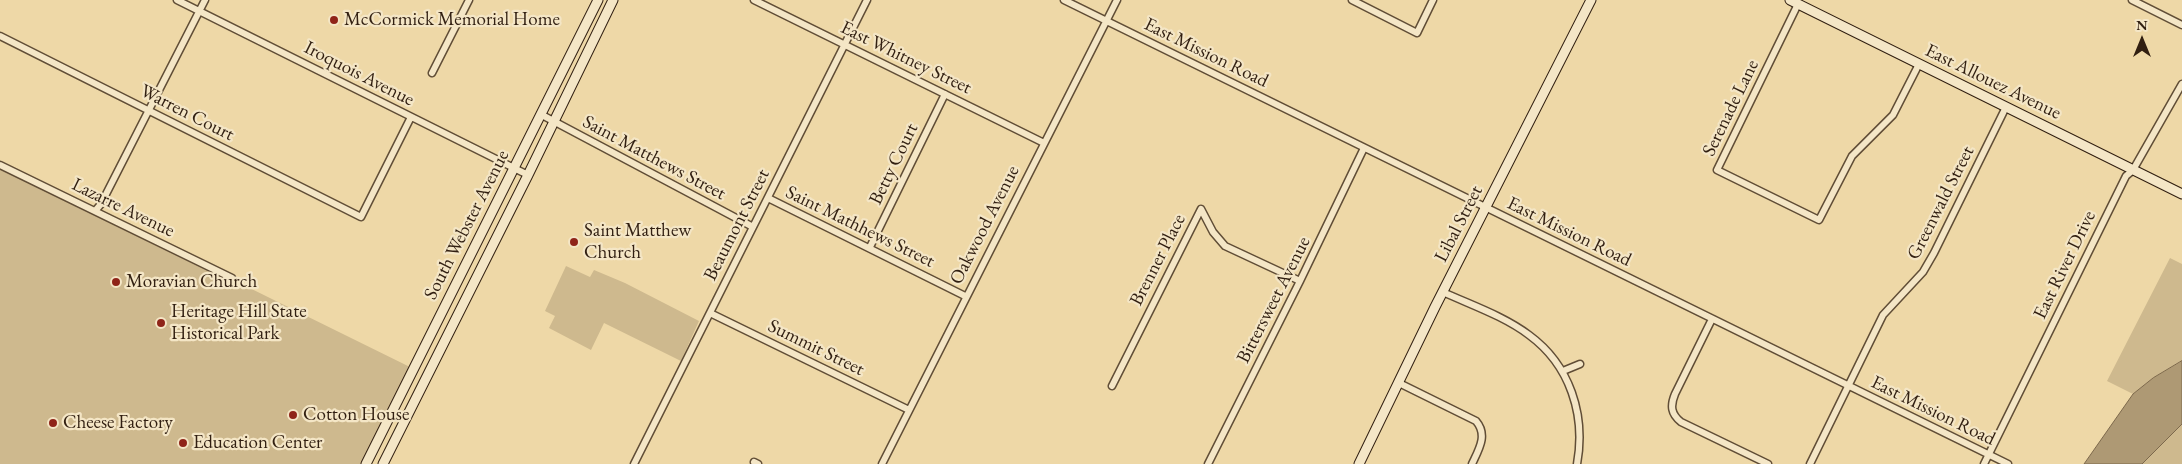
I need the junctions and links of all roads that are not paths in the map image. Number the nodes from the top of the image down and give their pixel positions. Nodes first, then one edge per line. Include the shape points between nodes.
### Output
1 (177, 0) edge
2 (205, 0) edge
3 (469, 0) edge
4 (598, 0) edge
5 (613, 0) edge
6 (754, 0) edge
7 (867, 0) edge
8 (1064, 0) edge
9 (1116, 0) edge
10 (1352, 0) edge
11 (1433, 0) edge
12 (1591, 0) edge
13 (2132, 0) edge
14 (1794, 2) edge
15 (200, 11) junction
16 (1106, 21) junction
17 (2182, 25) edge
18 (0, 36) edge
19 (845, 44) junction
20 (1920, 64) junction
21 (432, 73) dead end
22 (2182, 84) edge
23 (945, 94) junction
24 (2006, 106) junction
25 (150, 111) junction
26 (542, 115) junction
27 (410, 117) junction
28 (554, 122) junction
29 (1044, 143) junction
30 (1364, 148) junction
31 (0, 165) edge
32 (514, 167) junction
33 (2133, 170) junction
34 (528, 175) junction
35 (2182, 194) edge
36 (768, 198) junction
37 (1486, 208) junction
38 (95, 211) junction
39 (753, 227) junction
40 (870, 247) junction
41 (232, 278) dead end
42 (1300, 281) junction
43 (1443, 292) junction
44 (965, 296) junction
45 (710, 313) junction
46 (1712, 319) junction
47 (1580, 364) dead end
48 (1563, 371) junction
49 (1399, 383) junction
50 (1112, 386) dead end
51 (1848, 386) junction
52 (909, 410) junction
53 (1989, 455) junction
54 (366, 464) edge
55 (383, 464) edge
56 (634, 464) edge
57 (882, 464) edge
58 (1208, 464) edge
59 (1359, 464) edge
60 (1472, 464) edge
61 (1577, 464) edge
62 (1768, 464) edge
63 (1810, 464) edge
64 (1984, 464) edge
65 (2008, 464) edge

1 - 15 street, Iroquois Avenue
2 - 15 street
3 - 21 street
4 - 26 main road, South Webster Avenue
5 - 28 main road, South Webster Avenue
6 - 19 street, East Whitney Street
7 - 19 street, Beaumont Street
8 - 16 street, East Mission Road
9 - 16 street, Oakwood Avenue
10 - 11 street via 1416,33
12 - 37 main road, Libal Street
13 - 17 street
14 - 20 main road, East Allouez Avenue
14 - 20 street, Serenade Lane via 1717,170 1818,220 1852,156 1893,115
15 - 25 street
15 - 27 street, Iroquois Avenue
16 - 29 street, Oakwood Avenue
16 - 30 street, East Mission Road
18 - 25 street, Warren Court
19 - 23 street, East Whitney Street
19 - 36 street, Beaumont Street
20 - 24 main road, East Allouez Avenue
22 - 33 street, East River Drive
23 - 29 street, East Whitney Street
23 - 40 street, Betty Court
24 - 33 main road, East Allouez Avenue
24 - 51 street, Greenwald Street via 1934,253 1917,280 1883,314
25 - 27 street, Warren Court via 361,217
25 - 38 street
26 - 28 street, Saint Matthews Street
26 - 32 main road, South Webster Avenue
27 - 32 street, Iroquois Avenue
28 - 34 main road, South Webster Avenue
28 - 39 street, Saint Matthews Street
29 - 44 street, Oakwood Avenue
30 - 37 street, East Mission Road
30 - 42 street, Bittersweet Avenue
31 - 38 street, Lazarre Avenue
32 - 34 street, Iroquois Avenue
32 - 54 main road, South Webster Avenue
33 - 35 main road, East Allouez Avenue
33 - 53 street, East River Drive via 2126,176
34 - 55 main road, South Webster Avenue
36 - 39 street, Beaumont Street
36 - 40 street, Saint Mathhews Street
37 - 43 main road, Libal Street
37 - 46 street, East Mission Road
38 - 41 street, Lazarre Avenue
39 - 45 street, Beaumont Street
40 - 44 street, Saint Mathhews Street
42 - 50 street, Brenner Place via 1225,246 1201,209
42 - 58 street, Bittersweet Avenue
43 - 48 street via 1528,334
43 - 49 main road, Libal Street
44 - 52 street, Oakwood Avenue
45 - 52 street, Summit Street
45 - 56 street, Beaumont Street
46 - 51 street, East Mission Road
46 - 62 street via 1673,399 1674,415 1680,422
47 - 48 street
48 - 61 street via 1578,410 1580,444
49 - 59 main road, Libal Street
49 - 60 street via 1476,421 1482,440
51 - 53 street, East Mission Road
51 - 63 street, Greenwald Street
52 - 57 street, Oakwood Avenue
53 - 64 street, East River Drive
53 - 65 street, East Mission Road

